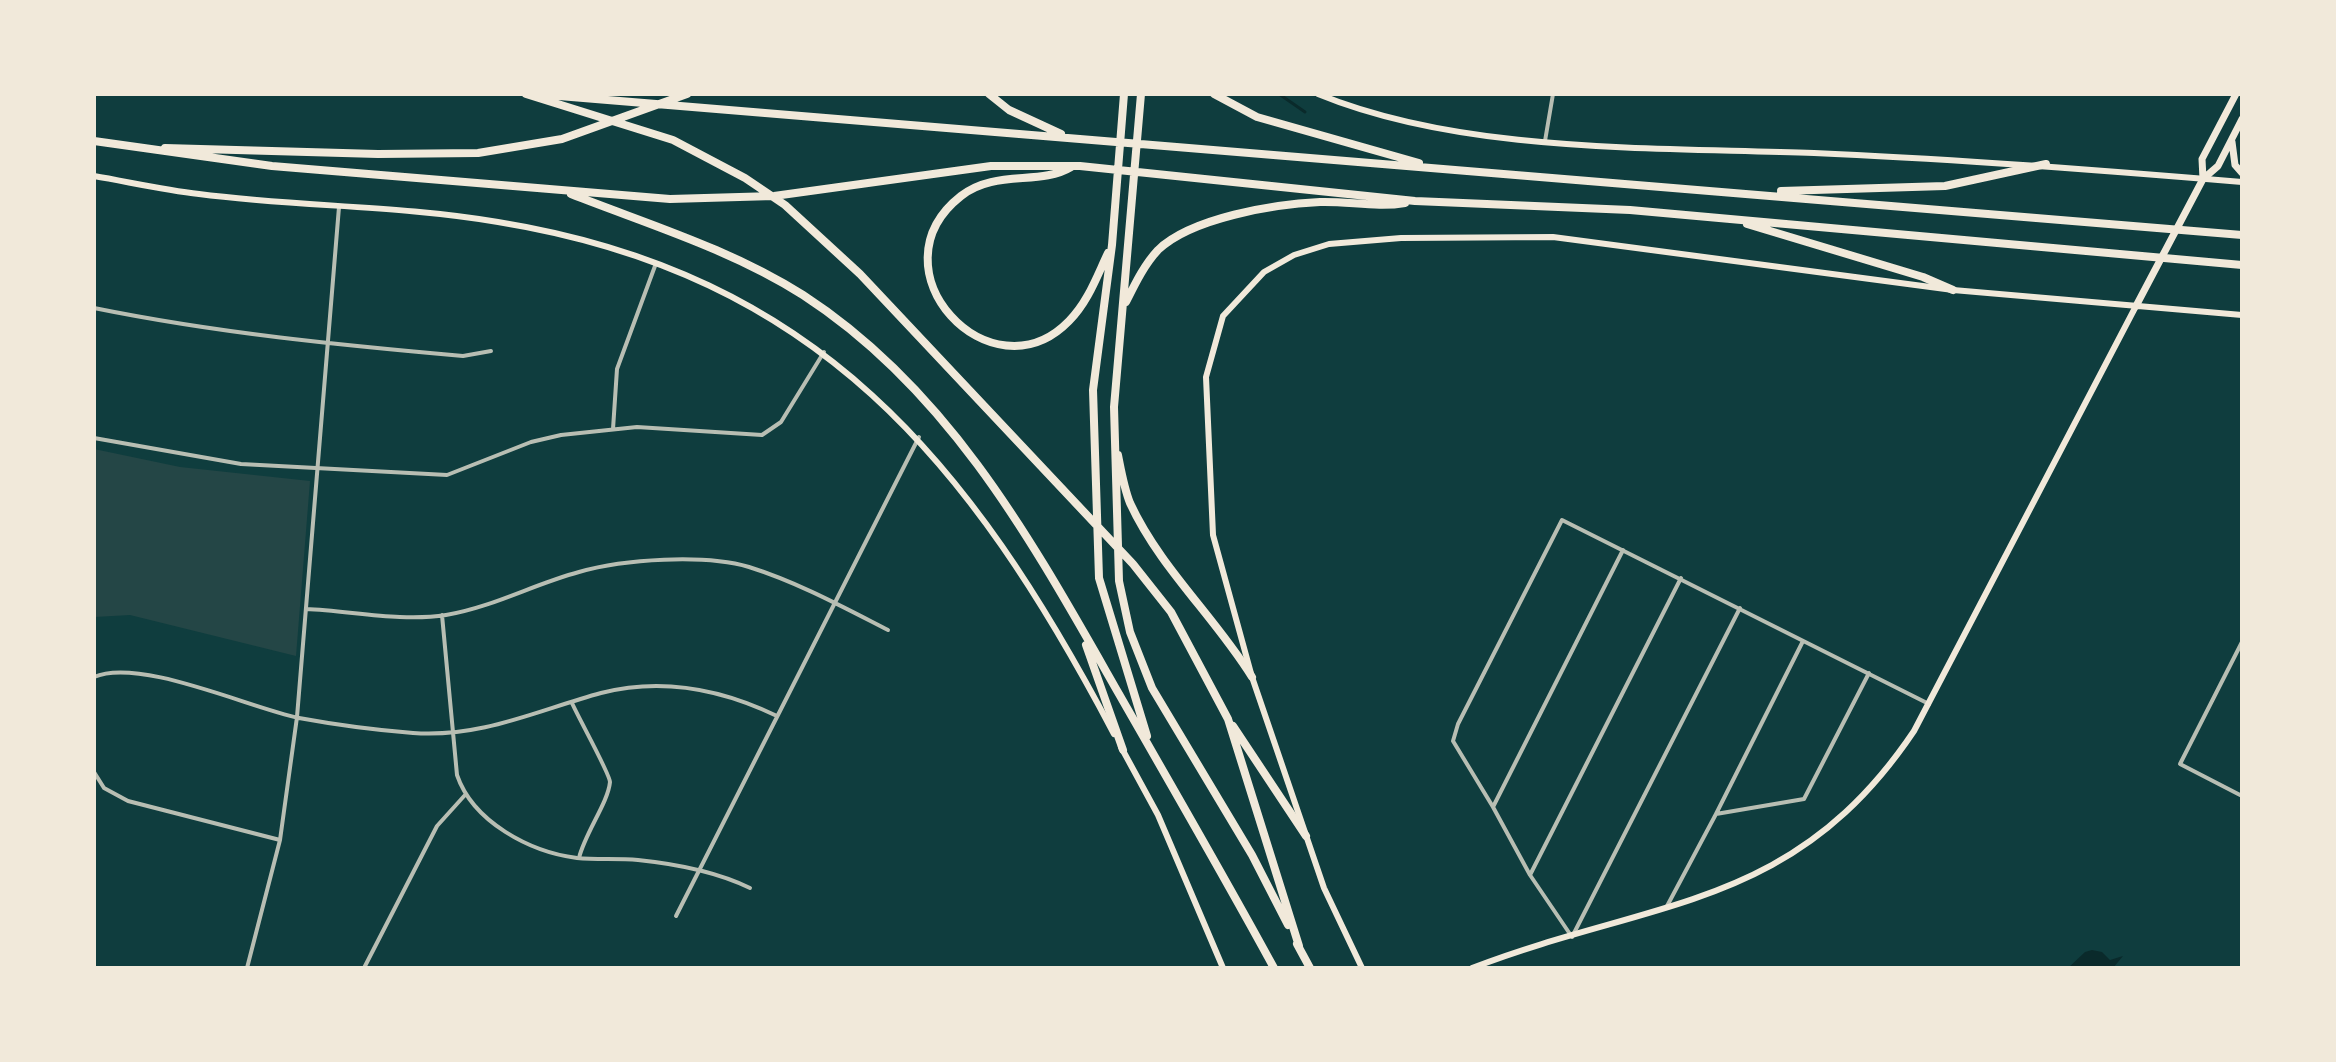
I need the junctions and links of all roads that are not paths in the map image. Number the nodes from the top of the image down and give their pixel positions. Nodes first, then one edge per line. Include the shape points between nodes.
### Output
1 (526, 94) edge
2 (535, 94) edge
3 (687, 94) edge
4 (989, 94) edge
5 (1141, 94) edge
6 (1214, 94) edge
7 (1318, 94) edge
8 (1553, 94) edge
9 (2236, 94) edge
10 (1122, 96) edge
11 (2242, 119) edge
12 (1065, 136) junction
13 (2232, 139) junction
14 (94, 141) edge
15 (1545, 141) junction
16 (124, 148) junction
17 (2046, 164) junction
18 (1076, 166) junction
19 (1435, 167) junction
20 (2242, 173) edge
21 (94, 176) edge
22 (2203, 179) junction
23 (2242, 182) edge
24 (562, 190) junction
25 (1741, 193) junction
26 (1415, 201) junction
27 (339, 207) junction
28 (1731, 219) junction
29 (2242, 235) edge
30 (1112, 245) junction
31 (656, 264) junction
32 (2242, 265) edge
33 (1953, 290) junction
34 (2136, 306) junction
35 (1124, 307) junction
36 (94, 308) edge
37 (2242, 315) edge
38 (327, 344) junction
39 (491, 351) dead end
40 (824, 352) junction
41 (613, 429) junction
42 (919, 437) junction
43 (94, 438) edge
44 (1114, 439) junction
45 (317, 469) junction
46 (1623, 550) junction
47 (1681, 578) junction
48 (835, 602) junction
49 (1740, 608) junction
50 (306, 609) junction
51 (442, 615) junction
52 (1079, 625) junction
53 (888, 630) dead end
54 (1803, 640) junction
55 (2242, 642) edge
56 (1869, 673) junction
57 (94, 677) edge
58 (1252, 677) junction
59 (572, 703) junction
60 (1929, 704) junction
61 (777, 716) junction
62 (297, 717) junction
63 (1228, 719) junction
64 (454, 732) junction
65 (1123, 750) junction
66 (1152, 752) junction
67 (94, 772) edge
68 (466, 794) junction
69 (2242, 796) edge
70 (1493, 807) junction
71 (1716, 814) junction
72 (1306, 836) junction
73 (280, 840) junction
74 (579, 858) junction
75 (699, 869) junction
76 (1530, 875) junction
77 (750, 888) dead end
78 (1665, 909) junction
79 (676, 916) dead end
80 (1572, 937) junction
81 (1299, 946) junction
82 (247, 968) edge
83 (364, 968) edge
84 (1223, 968) edge
85 (1274, 968) edge
86 (1310, 968) edge
87 (1362, 968) edge
88 (1472, 968) edge

1 - 63 highway via 673,140 763,189 828,242 1133,564 1171,612
2 - 12 highway
3 - 16 highway via 562,139 478,153
4 - 12 highway via 1009,110
5 - 35 highway
6 - 19 highway via 1267,121
7 - 15 main road via 1366,113
8 - 15 street
9 - 22 main road via 2202,159
10 - 30 highway
11 - 13 main road
12 - 19 highway
13 - 20 main road via 2232,156
13 - 22 main road via 2218,166
14 - 16 highway
15 - 17 main road
16 - 24 highway
17 - 22 main road
17 - 25 highway via 1945,186
18 - 24 highway via 991,166 718,200
18 - 26 highway
18 - 30 highway via 998,179 960,196 941,218 930,244 929,274 937,299 957,325 981,339 1016,345 1034,341 1066,325 1079,311
19 - 25 highway
21 - 27 main road via 198,194
22 - 23 main road
22 - 34 main road
24 - 52 highway via 765,271 882,354 964,443
25 - 29 highway
26 - 28 highway
26 - 35 highway via 1389,206 1318,202 1204,224 1160,248
27 - 31 main road via 495,221 577,237
27 - 38 street
28 - 32 highway
28 - 33 highway
30 - 66 highway via 1093,390 1099,578
31 - 40 main road via 767,315
31 - 41 street via 617,369
33 - 34 main road
33 - 58 main road via 1553,237 1329,244 1294,255 1264,272 1223,316 1206,377 1213,535
34 - 37 main road
34 - 60 main road
35 - 44 highway
36 - 38 street via 210,330
38 - 39 street via 463,356
38 - 45 street
40 - 41 street via 781,422 762,435
40 - 42 main road
41 - 45 street via 531,442 447,475
42 - 48 street
42 - 65 main road via 1000,542 1078,666
43 - 45 street via 241,464
44 - 58 highway via 1129,499 1148,537
44 - 81 highway via 1119,581 1130,632 1152,688 1252,855
45 - 50 street
46 - 47 street
46 - 70 street
46 - 70 street via 1562,520 1458,724 1453,741
47 - 49 street
47 - 76 street
48 - 51 street via 747,566 639,561 579,572 483,608
48 - 53 street
48 - 61 street
49 - 54 street
49 - 80 street
50 - 51 street
50 - 62 street
51 - 64 street
52 - 65 highway
52 - 66 highway
54 - 56 street
54 - 71 street
55 - 69 street via 2180,764
56 - 60 street
56 - 71 street via 1804,799
57 - 62 street via 131,673
58 - 72 main road
59 - 61 street via 660,685 709,689
59 - 64 street via 522,721
59 - 74 street via 610,782
60 - 78 main road via 1894,761 1826,831 1777,865
61 - 75 street
62 - 64 street via 374,730
62 - 73 street
63 - 72 highway
63 - 81 highway
64 - 68 street via 457,775
65 - 84 main road via 1158,815
66 - 85 highway
67 - 73 street via 104,788 128,801
68 - 74 street via 520,841
68 - 83 street via 437,826
70 - 76 street
71 - 78 street
72 - 87 main road
73 - 82 street
74 - 75 street
75 - 77 street
75 - 79 street
76 - 80 street
78 - 80 main road
80 - 88 main road
81 - 86 highway

